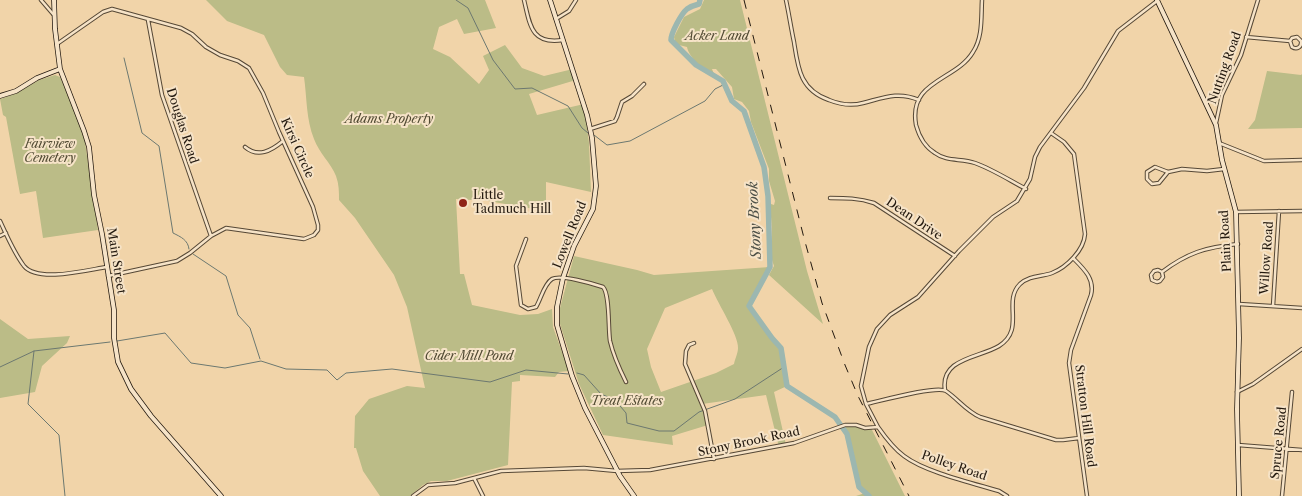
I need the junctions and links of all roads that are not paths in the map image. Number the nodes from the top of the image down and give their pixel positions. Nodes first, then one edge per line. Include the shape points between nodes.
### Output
1 (41, 0) edge
2 (54, 0) edge
3 (524, 0) edge
4 (550, 0) edge
5 (576, 0) edge
6 (786, 0) edge
7 (982, 0) edge
8 (1258, 0) edge
9 (1157, 1) edge
10 (54, 15) junction
11 (148, 19) junction
12 (556, 19) junction
13 (1246, 37) junction
14 (563, 40) junction
15 (1290, 42) junction
16 (56, 44) junction
17 (60, 69) junction
18 (644, 84) dead end
19 (0, 96) edge
20 (919, 100) junction
21 (1218, 113) junction
22 (1211, 116) junction
23 (1216, 126) junction
24 (590, 128) junction
25 (1051, 133) junction
26 (283, 141) junction
27 (1219, 143) junction
28 (245, 147) dead end
29 (1302, 160) edge
30 (1224, 169) junction
31 (1168, 172) junction
32 (1026, 189) junction
33 (830, 198) dead end
34 (1302, 211) edge
35 (1236, 212) junction
36 (1278, 212) junction
37 (0, 221) edge
38 (6, 233) junction
39 (0, 236) edge
40 (211, 236) junction
41 (526, 239) dead end
42 (1238, 244) junction
43 (955, 256) junction
44 (1073, 258) junction
45 (107, 267) junction
46 (1162, 272) junction
47 (108, 276) junction
48 (563, 278) junction
49 (1239, 304) junction
50 (1273, 306) junction
51 (1302, 308) edge
52 (694, 343) dead end
53 (1302, 349) edge
54 (626, 382) dead end
55 (945, 390) junction
56 (1238, 392) junction
57 (1292, 392) dead end
58 (866, 404) junction
59 (878, 427) junction
60 (1079, 438) junction
61 (1238, 445) junction
62 (1287, 449) junction
63 (1302, 450) edge
64 (714, 459) junction
65 (617, 471) junction
66 (474, 478) junction
67 (221, 496) edge
68 (413, 496) edge
69 (483, 496) edge
70 (634, 496) edge
71 (1007, 496) edge
72 (1087, 496) edge
73 (1239, 496) edge
74 (1282, 496) edge

1 - 10 street
2 - 10 main road, Main Street
3 - 14 street via 531,28 536,34 548,41
4 - 12 main road, Lowell Road
5 - 12 street via 569,11
6 - 20 street via 800,74 815,94 841,104 860,104 896,95
7 - 20 street via 980,37 973,53 960,67 929,86
8 - 13 street, Nutting Road
9 - 22 main road, Plain Road
9 - 25 street via 1118,31 1084,88
10 - 16 main road, Main Street
11 - 16 street, Kirsi Circle via 110,10
11 - 26 street, Kirsi Circle via 181,28 206,47 249,68
11 - 40 street, Douglas Road via 162,95
12 - 14 main road, Lowell Road
13 - 15 street
13 - 21 street, Nutting Road
14 - 24 main road, Lowell Road
15 - 15 street via 1295,48 1301,44 1297,37
16 - 17 main road, Main Street
17 - 19 main road
17 - 45 main road, Main Street via 88,147
18 - 24 street via 621,104 614,121
20 - 32 street via 916,113 918,130 932,151 948,159 978,164
21 - 22 street, Nutting Road
21 - 23 street, Nutting Road
22 - 23 main road, Plain Road
23 - 27 main road, Plain Road
24 - 48 main road, Lowell Road via 595,200
25 - 32 street via 1038,150
25 - 44 street via 1072,150 1075,159 1085,234 1084,244
26 - 28 street via 259,154
26 - 40 street, Kirsi Circle via 313,207 318,225 316,234 300,239 230,228
27 - 29 street via 1264,161
27 - 30 main road, Plain Road
30 - 31 street
30 - 35 main road, Plain Road
31 - 31 street via 1156,184 1147,179 1147,172 1152,168
32 - 43 street via 1017,201 993,217
33 - 43 street, Dean Drive via 863,199 874,203
34 - 36 street
35 - 36 street
35 - 42 main road, Plain Road
36 - 50 street, Willow Road
37 - 38 street
38 - 39 street
38 - 45 street via 24,266 38,274
40 - 47 street, Kirsi Circle via 177,261
41 - 48 street via 516,266 522,306 536,307 551,280
42 - 46 street via 1198,250
42 - 49 main road, Plain Road
43 - 58 street via 918,297 890,315 877,329 869,347 861,386
44 - 55 street via 1053,272 1030,277 1020,284 1013,297 1014,323 1010,335 997,347 956,363 948,371
44 - 60 street, Stratton Hill Road via 1086,272 1092,285 1069,360
45 - 47 main road, Main Street
46 - 46 street via 1160,281 1152,280 1154,271
47 - 67 main road, Main Street via 116,353 124,376 151,416
48 - 54 street via 605,289 610,341
48 - 65 main road, Lowell Road via 556,315 560,337 575,384
49 - 50 street
49 - 56 main road, Plain Road
50 - 51 street
52 - 64 street via 689,345 685,361 705,411
53 - 56 street
55 - 58 street via 922,391
55 - 60 street via 968,411 980,417 1053,439
56 - 61 main road, Plain Road
57 - 62 street, Spruce Road
58 - 59 street
59 - 64 street, Stony Brook Road via 845,425 794,443
59 - 71 street, Polley Road via 886,439 908,458
60 - 72 street, Stratton Hill Road
61 - 62 street
61 - 73 main road, Plain Road
62 - 63 street
62 - 74 street, Spruce Road
64 - 65 street, Stony Brook Road via 650,470
65 - 66 street, Stony Brook Road via 584,468 501,471
65 - 70 main road, Lowell Road
66 - 68 street, Stony Brook Road via 428,485
66 - 69 street

